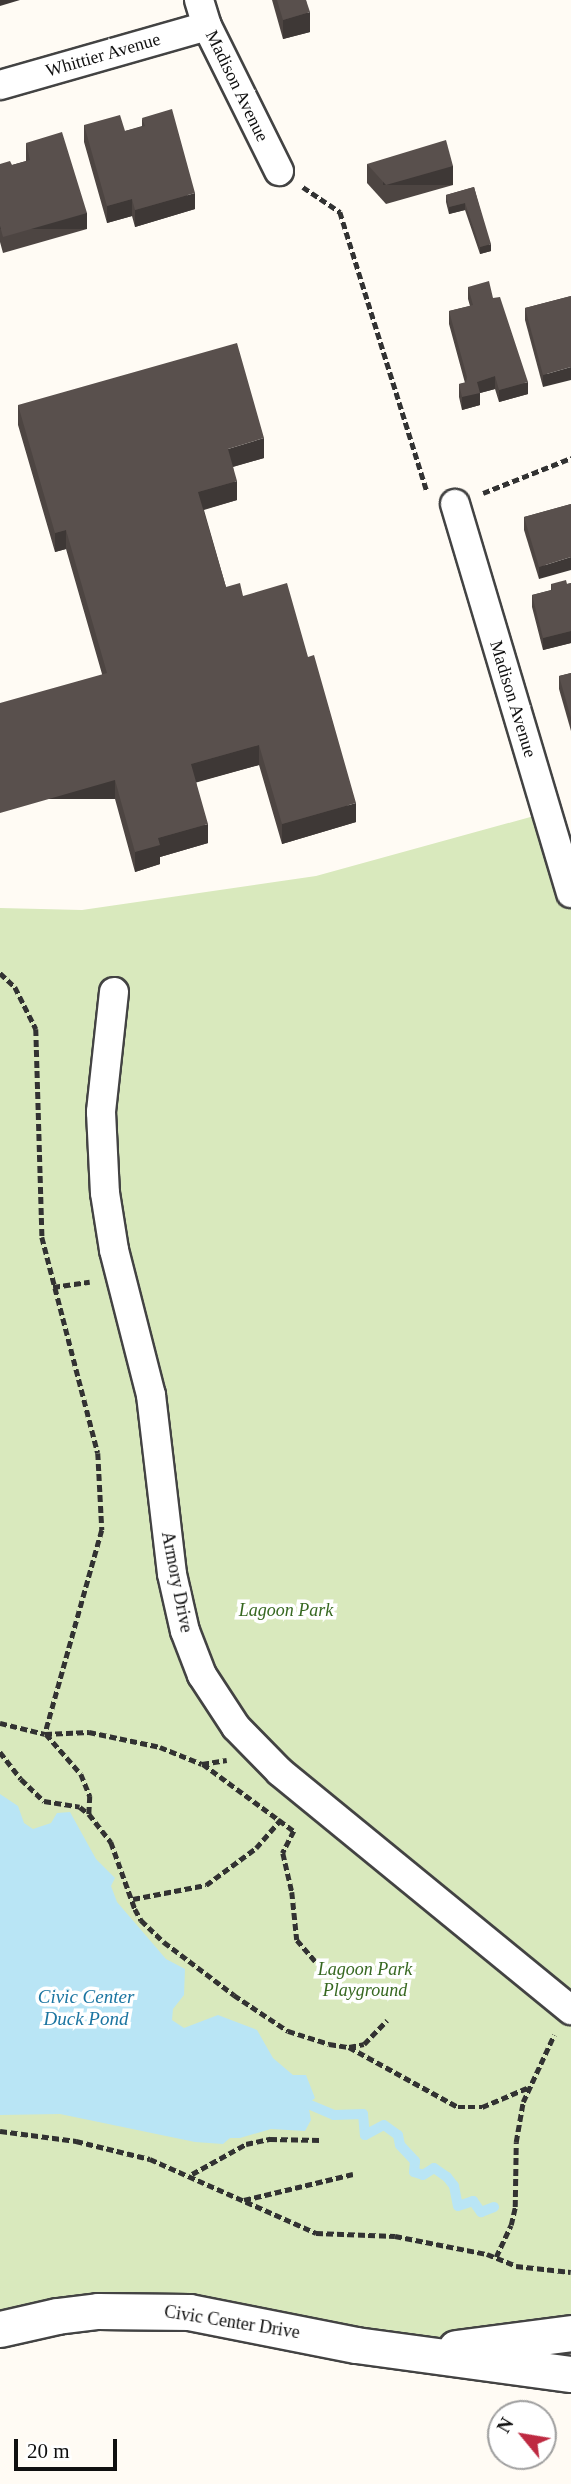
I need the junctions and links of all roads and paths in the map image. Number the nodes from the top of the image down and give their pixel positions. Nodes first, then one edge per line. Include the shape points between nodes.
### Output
1 (203, 13) edge
2 (0, 85) edge
3 (279, 171) joint
4 (571, 458) edge
5 (454, 504) junction
6 (571, 893) edge
7 (0, 973) edge
8 (114, 992) dead end
9 (0, 1723) edge
10 (45, 1734) junction
11 (0, 1752) edge
12 (261, 1755) junction
13 (202, 1764) junction
14 (89, 1814) junction
15 (281, 1819) junction
16 (133, 1899) junction
17 (315, 1961) dead end
18 (571, 2010) edge
19 (387, 2020) dead end
20 (546, 2029) dead end
21 (349, 2047) junction
22 (527, 2088) junction
23 (0, 2131) edge
24 (321, 2140) dead end
25 (353, 2174) dead end
26 (191, 2175) junction
27 (243, 2200) junction
28 (496, 2257) junction
29 (571, 2273) edge
30 (0, 2329) edge
31 (571, 2333) edge
32 (421, 2352) junction
33 (571, 2374) edge

1 - 2 street, Whittier Avenue
1 - 3 street, Madison Avenue
3 - 5 path via 340,212 428,494
4 - 5 path
5 - 6 street, Madison Avenue
7 - 10 path via 15,987 36,1029 42,1237 97,1453 102,1530
8 - 12 street, Armory Drive via 102,1112 105,1193 114,1250 151,1395 172,1574 202,1675 224,1712
9 - 10 path
10 - 13 path via 89,1732 160,1747
10 - 14 path via 81,1774 90,1796
11 - 14 path via 44,1801 80,1807
12 - 13 path
12 - 18 street, Armory Drive
13 - 15 path
14 - 16 path via 111,1842
15 - 16 path via 256,1848 206,1885
15 - 17 path via 294,1831 283,1853 297,1940
16 - 21 path via 141,1920 164,1942 234,1995 288,2031
19 - 21 path via 364,2044
20 - 22 path via 554,2036
21 - 22 path via 458,2107 482,2107
22 - 28 path via 516,2142 516,2207
23 - 26 path via 103,2147
24 - 26 path via 270,2139 246,2144
25 - 27 path
26 - 27 path
27 - 28 path via 316,2233 395,2236
28 - 29 path via 516,2266
30 - 32 street, Civic Center Drive via 98,2311 189,2312 356,2345
31 - 32 street, Civic Center Drive
32 - 33 street, Civic Center Drive

